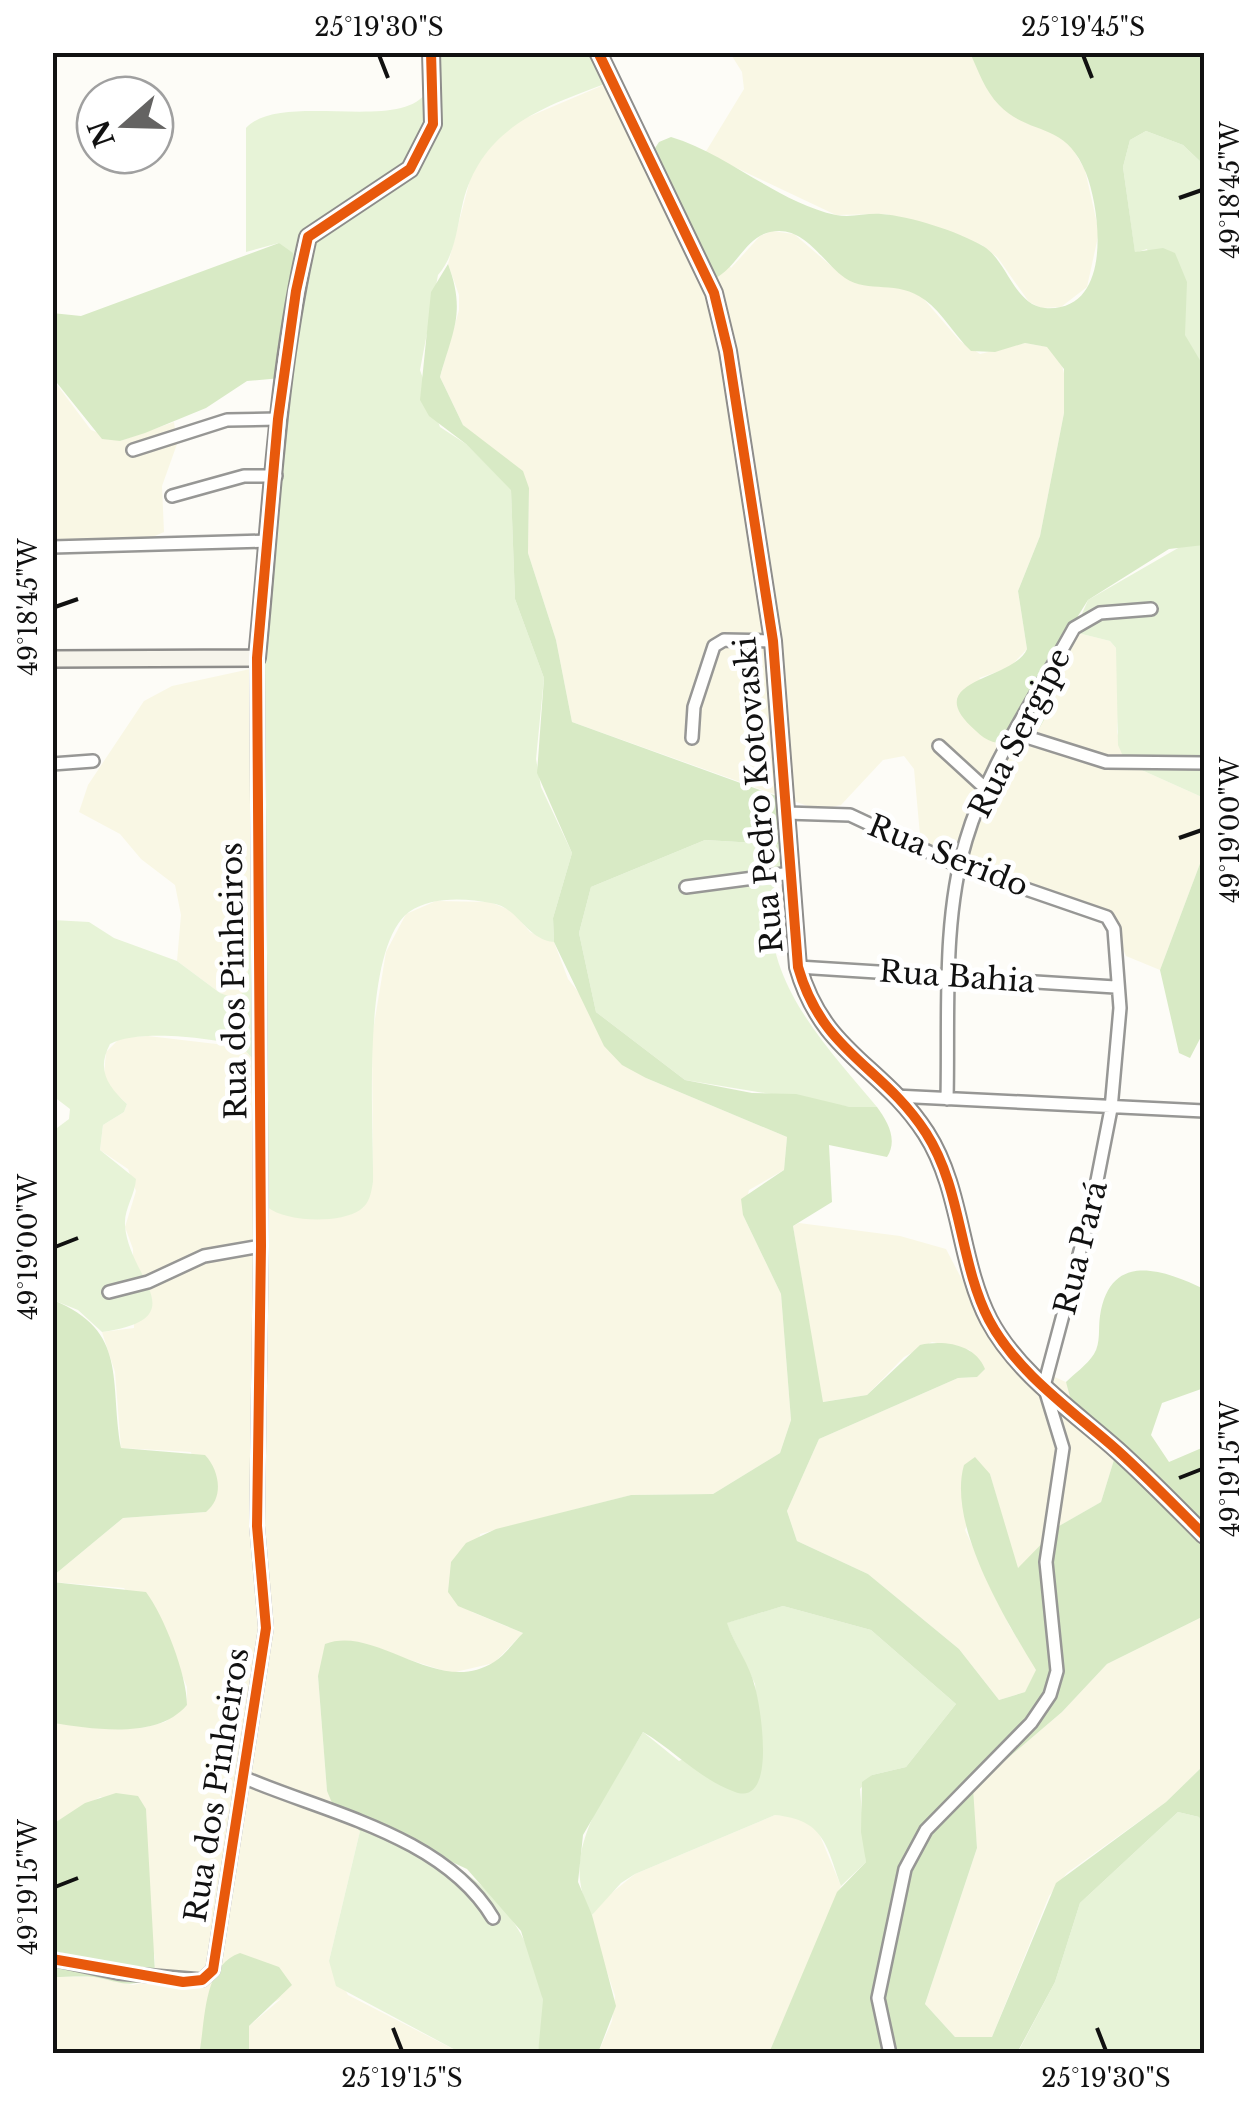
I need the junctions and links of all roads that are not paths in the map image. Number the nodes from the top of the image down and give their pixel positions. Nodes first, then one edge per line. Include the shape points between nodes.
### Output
1 (431, 52) edge
2 (598, 52) edge
3 (278, 419) junction
4 (133, 450) dead end
5 (276, 476) junction
6 (172, 496) dead end
7 (269, 541) junction
8 (52, 547) edge
9 (1151, 609) dead end
10 (773, 640) junction
11 (257, 658) junction
12 (52, 659) edge
13 (1017, 734) junction
14 (692, 738) dead end
15 (939, 746) dead end
16 (93, 762) dead end
17 (52, 764) edge
18 (1204, 764) edge
19 (986, 788) junction
20 (786, 813) junction
21 (959, 866) junction
22 (791, 873) junction
23 (686, 888) dead end
24 (798, 967) junction
25 (950, 975) junction
26 (1116, 987) junction
27 (895, 1096) junction
28 (947, 1099) junction
29 (1112, 1109) junction
30 (1204, 1111) edge
31 (261, 1246) junction
32 (109, 1292) dead end
33 (1044, 1386) junction
34 (1204, 1535) edge
35 (245, 1778) junction
36 (492, 1918) dead end
37 (52, 1959) edge
38 (890, 2054) edge

1 - 3 street, Rua dos Pinheiros via 433,124 410,169 308,237
2 - 10 street, Rua Pedro Kotovaski via 714,293
3 - 4 street via 227,420
3 - 5 street, Rua dos Pinheiros
5 - 6 street via 244,476
5 - 7 street, Rua dos Pinheiros
7 - 8 street
7 - 11 street, Rua dos Pinheiros
9 - 13 street, Rua Sergipe via 1100,613 1074,628
10 - 14 street via 714,646 694,707
10 - 20 street, Rua Pedro Kotovaski
11 - 12 street
11 - 31 street, Rua dos Pinheiros
13 - 18 street via 1106,762
13 - 19 street, Rua Sergipe
15 - 19 street
16 - 17 street
19 - 21 street, Rua Sergipe
20 - 21 street, Rua Serido via 850,816
20 - 22 street, Rua Pedro Kotovaski
21 - 25 street, Rua Sergipe
21 - 26 street, Rua Serido via 1107,917 1114,929
22 - 23 street
22 - 24 street, Rua Pedro Kotovaski
24 - 25 street, Rua Bahia
24 - 27 street, Rua Pedro Kotovaski via 819,1022
25 - 26 street, Rua Bahia
25 - 28 street, Rua Sergipe
26 - 29 street
27 - 28 street
27 - 33 street, Rua Pedro Kotovaski via 928,1137 992,1326
28 - 29 street
29 - 30 street
29 - 33 street, Rua Pará
31 - 32 street via 204,1256
31 - 35 street, Rua dos Pinheiros via 257,1526 266,1628
33 - 34 street, Rua Pedro Kotovaski
33 - 38 street via 1063,1448 1046,1562 1057,1671 1030,1723 926,1830 905,1869 878,1998
35 - 36 street via 400,1840 464,1880
35 - 37 street, Rua dos Pinheiros via 213,1970 202,1980 183,1982

